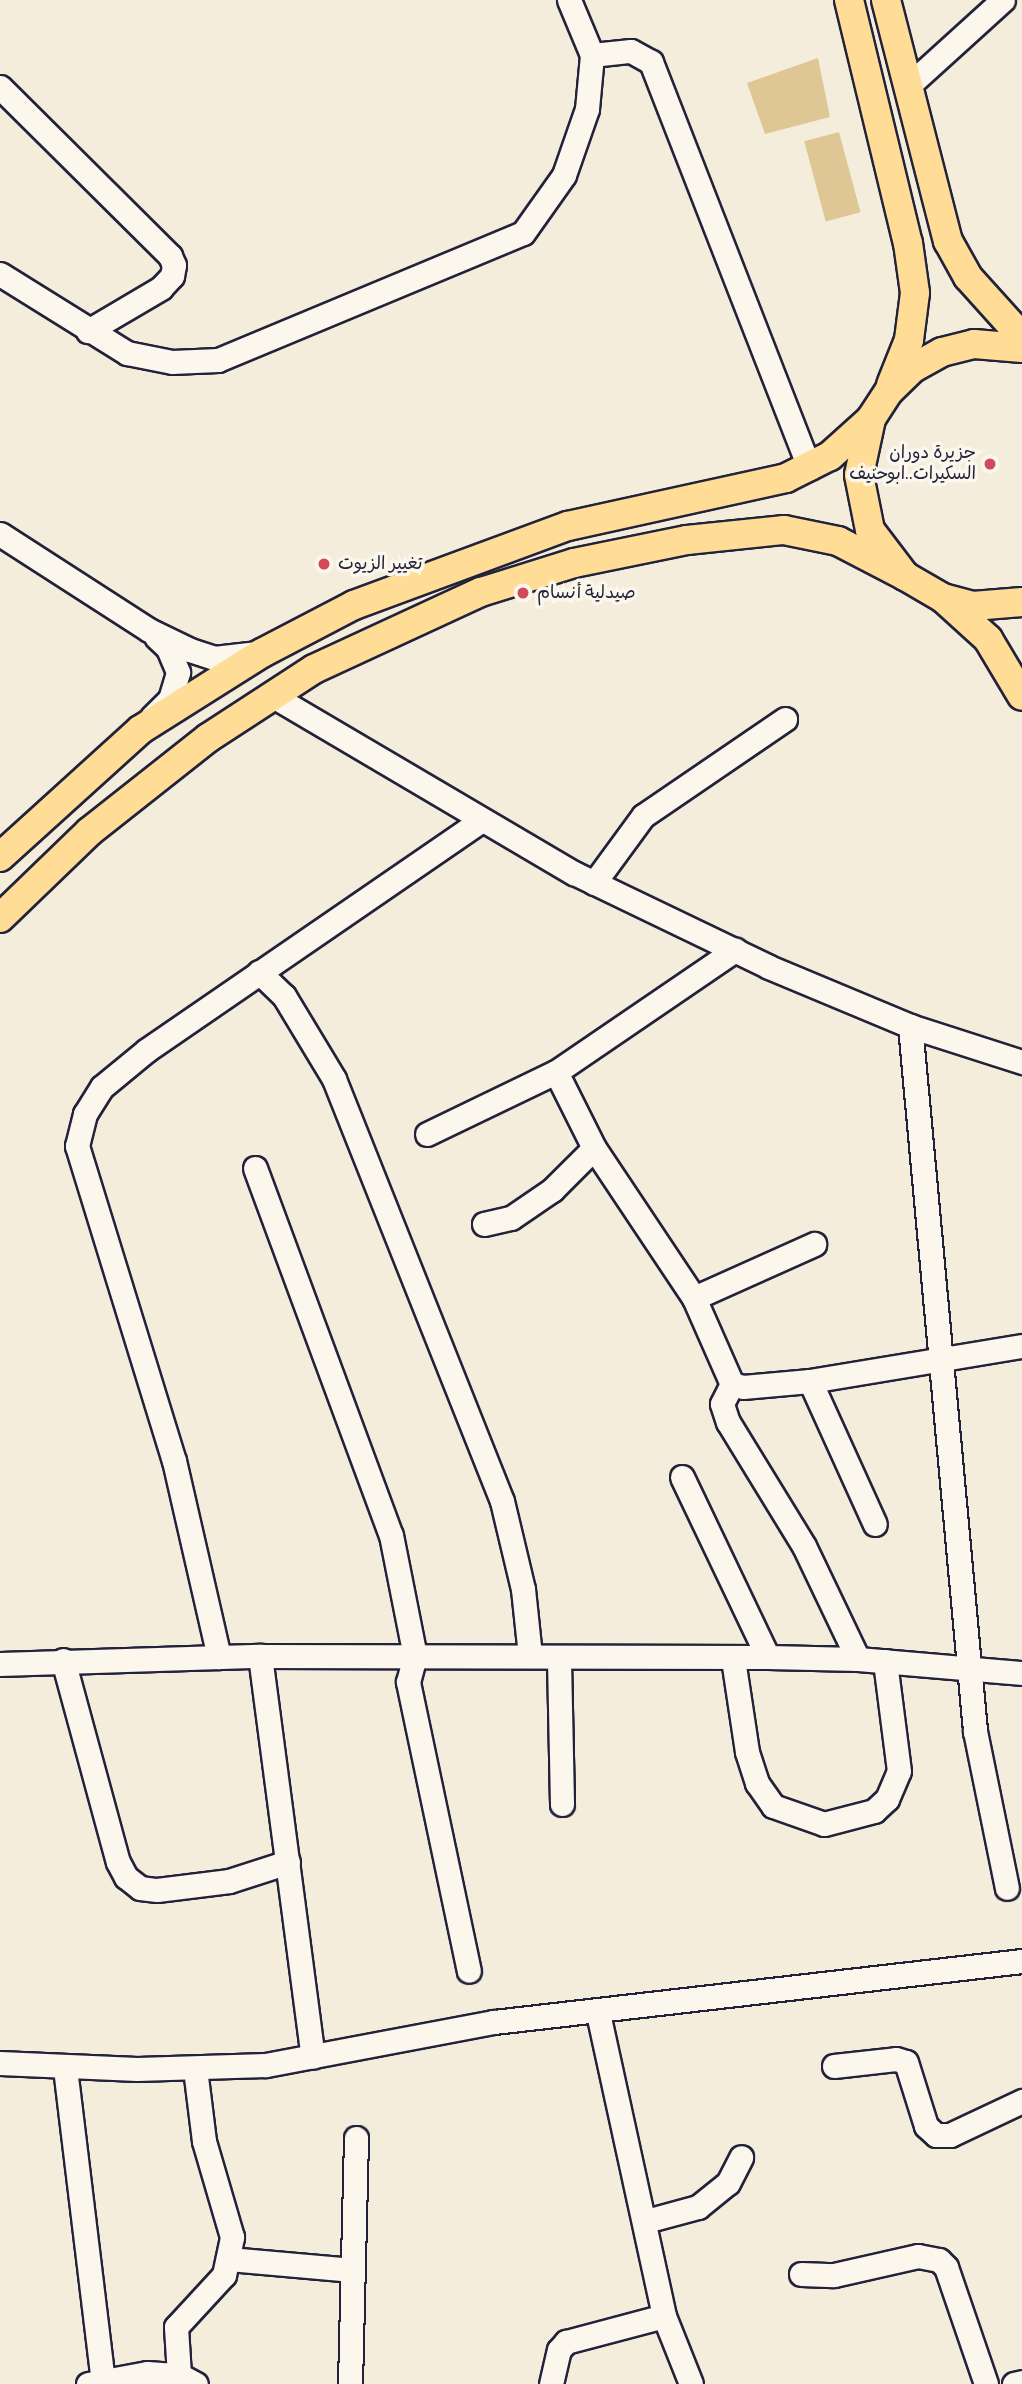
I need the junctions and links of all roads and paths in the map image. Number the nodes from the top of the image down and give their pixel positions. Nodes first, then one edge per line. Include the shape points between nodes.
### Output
1 (569, 0) edge
2 (849, 0) edge
3 (886, 0) edge
4 (1003, 0) edge
5 (592, 55) junction
6 (908, 86) junction
7 (0, 87) edge
8 (0, 274) edge
9 (88, 331) junction
10 (1022, 337) edge
11 (1022, 348) edge
12 (889, 391) junction
13 (871, 419) junction
14 (809, 468) junction
15 (0, 534) edge
16 (905, 576) junction
17 (943, 598) junction
18 (1022, 602) edge
19 (149, 630) junction
20 (262, 653) junction
21 (273, 696) junction
22 (1022, 696) edge
23 (785, 719) dead end
24 (140, 730) junction
25 (480, 821) junction
26 (0, 857) edge
27 (594, 883) junction
28 (0, 918) edge
29 (735, 950) junction
30 (260, 972) junction
31 (910, 1026) junction
32 (1022, 1062) edge
33 (556, 1072) junction
34 (426, 1134) dead end
35 (594, 1147) junction
36 (255, 1168) dead end
37 (484, 1224) dead end
38 (814, 1244) dead end
39 (694, 1298) junction
40 (1022, 1346) edge
41 (942, 1359) junction
42 (810, 1381) junction
43 (732, 1384) junction
44 (682, 1477) dead end
45 (875, 1524) dead end
46 (260, 1656) junction
47 (415, 1656) junction
48 (530, 1656) junction
49 (219, 1657) junction
50 (768, 1657) junction
51 (2, 1658) edge
52 (733, 1659) junction
53 (858, 1659) junction
54 (63, 1660) junction
55 (559, 1660) junction
56 (885, 1661) junction
57 (972, 1669) junction
58 (1022, 1673) edge
59 (562, 1804) dead end
60 (288, 1862) junction
61 (1007, 1888) dead end
62 (1022, 1961) edge
63 (469, 1971) dead end
64 (598, 2013) junction
65 (313, 2057) junction
66 (0, 2063) edge
67 (834, 2066) dead end
68 (65, 2068) junction
69 (195, 2069) junction
70 (1022, 2101) edge
71 (356, 2138) dead end
72 (741, 2157) dead end
73 (646, 2221) junction
74 (229, 2259) junction
75 (353, 2270) junction
76 (801, 2274) dead end
77 (664, 2316) junction
78 (187, 2380) edge
79 (1022, 2382) edge
80 (96, 2383) edge
81 (350, 2384) edge
82 (551, 2384) edge
83 (691, 2384) edge
84 (986, 2384) edge
85 (1014, 2384) edge

1 - 5 street
2 - 12 main road via 908,243 915,293 909,340
3 - 6 main road
4 - 6 street
5 - 9 street via 587,109 564,175 523,233 218,360 172,362 127,353
5 - 14 street via 631,51 651,62
6 - 10 main road via 948,242 968,278
7 - 9 street via 174,265 172,276 161,288
8 - 9 street
11 - 12 main road via 974,344 942,352 913,368
12 - 13 main road
13 - 14 main road
13 - 16 main road via 862,446 861,503 880,547
14 - 20 main road via 748,487 568,526 354,606
15 - 19 street
16 - 17 main road
16 - 21 main road via 838,541 811,533 748,532 687,540 574,563 481,592 314,669
17 - 18 main road via 973,606
17 - 22 main road via 988,639
19 - 20 street via 214,658
19 - 24 street via 168,648 178,672 170,699
20 - 24 main road
21 - 25 street
21 - 28 main road via 208,738 89,832
23 - 27 street via 643,816
24 - 26 main road
25 - 27 street
25 - 30 street
27 - 29 street
29 - 31 street
29 - 33 street
30 - 48 street via 284,996 334,1079 502,1501 523,1588
30 - 49 street via 102,1087 85,1114 77,1146 174,1461
31 - 32 street
31 - 41 street
33 - 34 street
33 - 35 street
35 - 37 street via 552,1190 511,1218
35 - 39 street
36 - 47 street via 391,1535
38 - 39 street
39 - 43 street
40 - 41 street
41 - 42 street
41 - 57 street
42 - 43 street
42 - 45 street
43 - 53 street via 722,1404 728,1422 804,1546
44 - 50 street
46 - 47 street
46 - 49 street
46 - 60 street
47 - 48 street
47 - 63 street via 408,1682
48 - 55 street
49 - 54 street
50 - 52 street
50 - 53 street
51 - 54 street
52 - 55 street
52 - 56 street via 747,1752 757,1783 772,1806 824,1824 874,1811 887,1798 899,1771
53 - 56 street
54 - 60 street via 118,1862 126,1877 140,1888 157,1891 229,1881
55 - 59 street
56 - 57 street
57 - 58 street
57 - 61 street via 975,1731
60 - 65 street
62 - 64 street
64 - 65 street via 494,2022
64 - 73 street
65 - 69 street
66 - 68 street
67 - 70 street via 896,2059 906,2062 926,2126 936,2135 950,2135
68 - 69 street
68 - 80 street
69 - 74 street via 204,2141 232,2237
71 - 75 street
72 - 73 street via 729,2183 698,2207
73 - 77 street
74 - 75 street
74 - 78 street via 215,2289 176,2327
75 - 81 street
76 - 84 street via 834,2276 918,2256 939,2260 946,2267
77 - 82 street via 566,2342 559,2350
77 - 83 street
78 - 80 street via 146,2373
79 - 85 street

